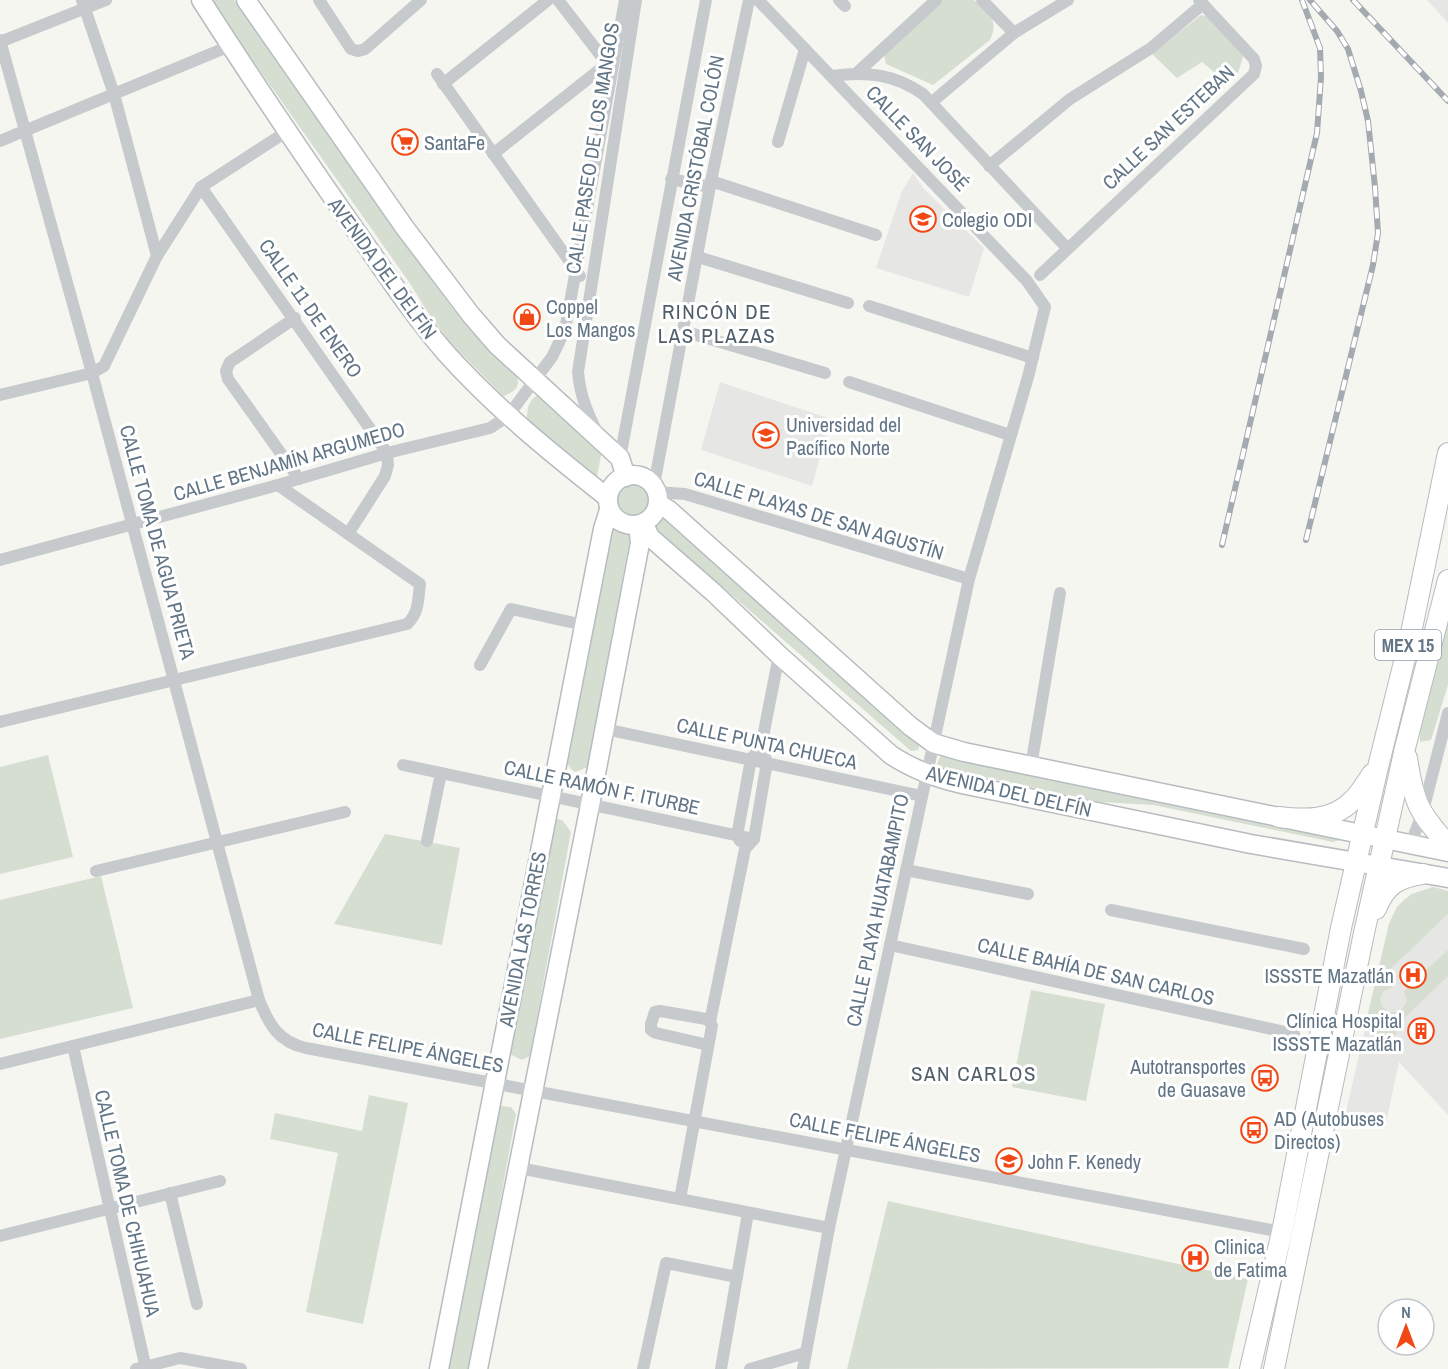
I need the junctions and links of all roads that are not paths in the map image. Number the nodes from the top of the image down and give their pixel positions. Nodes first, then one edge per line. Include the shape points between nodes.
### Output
1 (106, 0) edge
2 (201, 0) edge
3 (246, 0) edge
4 (319, 0) edge
5 (421, 0) edge
6 (548, 0) edge
7 (558, 0) edge
8 (625, 0) edge
9 (636, 0) edge
10 (706, 0) edge
11 (748, 0) edge
12 (758, 0) edge
13 (936, 0) edge
14 (982, 0) edge
15 (1068, 0) edge
16 (1201, 2) edge
17 (84, 4) edge
18 (1014, 33) junction
19 (0, 41) edge
20 (230, 46) junction
21 (805, 49) junction
22 (610, 67) junction
23 (858, 72) junction
24 (832, 76) junction
25 (624, 83) junction
26 (114, 94) junction
27 (932, 102) junction
28 (27, 130) junction
29 (286, 132) junction
30 (0, 141) edge
31 (778, 142) dead end
32 (493, 154) junction
33 (989, 166) junction
34 (671, 179) junction
35 (711, 184) junction
36 (201, 187) junction
37 (876, 235) dead end
38 (1067, 248) junction
39 (157, 256) junction
40 (698, 256) junction
41 (576, 273) junction
42 (1040, 274) dead end
43 (590, 285) junction
44 (848, 303) dead end
45 (869, 306) dead end
46 (1045, 307) joint
47 (295, 318) junction
48 (684, 331) junction
49 (1033, 358) junction
50 (92, 373) junction
51 (825, 373) dead end
52 (535, 381) junction
53 (849, 382) dead end
54 (0, 395) edge
55 (508, 416) junction
56 (1010, 435) junction
57 (602, 441) junction
58 (387, 453) junction
59 (1448, 453) edge
60 (620, 458) junction
61 (626, 477) junction
62 (299, 479) junction
63 (278, 485) junction
64 (656, 494) junction
65 (609, 504) junction
66 (641, 524) junction
67 (133, 525) junction
68 (348, 534) junction
69 (0, 560) edge
70 (969, 579) junction
71 (1448, 579) edge
72 (1060, 593) dead end
73 (584, 625) junction
74 (779, 655) junction
75 (480, 665) dead end
76 (175, 680) junction
77 (1448, 713) edge
78 (0, 721) edge
79 (605, 729) junction
80 (933, 743) junction
81 (760, 747) junction
82 (1405, 748) junction
83 (751, 759) junction
84 (767, 762) junction
85 (403, 765) dead end
86 (1031, 766) junction
87 (1378, 767) junction
88 (441, 773) junction
89 (926, 775) junction
90 (550, 796) junction
91 (922, 796) junction
92 (590, 805) junction
93 (345, 812) dead end
94 (1422, 816) junction
95 (1279, 817) junction
96 (737, 836) junction
97 (1362, 836) junction
98 (754, 839) junction
99 (427, 841) dead end
100 (1384, 841) junction
101 (217, 842) junction
102 (1410, 845) junction
103 (1448, 845) edge
104 (745, 849) junction
105 (1448, 852) edge
106 (1357, 863) junction
107 (1379, 867) junction
108 (906, 870) junction
109 (96, 871) dead end
110 (1423, 874) junction
111 (1448, 878) edge
112 (1028, 894) dead end
113 (1111, 910) dead end
114 (1364, 933) junction
115 (890, 945) junction
116 (1304, 949) dead end
117 (259, 1000) junction
118 (710, 1022) junction
119 (1294, 1035) dead end
120 (292, 1045) joint
121 (708, 1045) junction
122 (73, 1046) junction
123 (0, 1064) edge
124 (494, 1083) junction
125 (534, 1091) junction
126 (694, 1121) junction
127 (846, 1150) junction
128 (519, 1168) junction
129 (220, 1181) dead end
130 (170, 1193) junction
131 (680, 1199) junction
132 (110, 1208) junction
133 (748, 1213) junction
134 (829, 1228) junction
135 (1282, 1232) junction
136 (0, 1236) edge
137 (737, 1277) junction
138 (197, 1304) dead end
139 (806, 1353) junction
140 (142, 1368) edge
141 (241, 1369) edge
142 (439, 1369) edge
143 (478, 1369) edge
144 (643, 1369) edge
145 (721, 1369) edge
146 (750, 1369) edge
147 (803, 1369) edge
148 (1250, 1369) edge
149 (1274, 1369) edge

1 - 17 street
2 - 20 street, AVENIDA DEL DELFÍN
3 - 52 street via 405,228 471,315
4 - 5 street via 351,49 358,51
6 - 32 street via 440,79
7 - 22 street
8 - 22 street, CALLE PASEO DE LOS MANGOS
9 - 25 street, CALLE PASEO DE LOS MANGOS
10 - 34 street, AVENIDA CRISTÓBAL COLÓN
11 - 35 street, AVENIDA CRISTÓBAL COLÓN
12 - 21 street, CALLE SAN JOSÉ
13 - 23 street
14 - 18 street
15 - 18 street
16 - 33 street via 1151,48 1070,99
16 - 38 street, CALLE SAN ESTEBAN via 1254,59 1254,74
17 - 19 street
17 - 26 street
18 - 27 street
19 - 28 street, CALLE TOMA DE AGUA PRIETA
20 - 26 street
20 - 29 street, AVENIDA DEL DELFÍN
21 - 24 street, CALLE SAN JOSÉ
21 - 31 street
22 - 25 street
22 - 32 street
22 - 41 street, CALLE PASEO DE LOS MANGOS
23 - 24 street
23 - 27 street via 904,83
24 - 46 street, CALLE SAN JOSÉ via 1028,281
25 - 43 street, CALLE PASEO DE LOS MANGOS
26 - 28 street
26 - 39 street
27 - 33 street
28 - 30 street
28 - 50 street, CALLE TOMA DE AGUA PRIETA
29 - 36 street
29 - 55 street, AVENIDA DEL DELFÍN via 420,322
32 - 41 street
33 - 38 street
34 - 35 street
34 - 60 street, AVENIDA CRISTÓBAL COLÓN
35 - 37 street
35 - 40 street, AVENIDA CRISTÓBAL COLÓN
36 - 39 street
36 - 47 street, CALLE 11 DE ENERO
38 - 42 street, CALLE SAN ESTEBAN
39 - 50 street via 104,366
40 - 44 street
40 - 48 street, AVENIDA CRISTÓBAL COLÓN
41 - 43 street
41 - 52 street, CALLE PASEO DE LOS MANGOS via 565,330
43 - 57 street, CALLE PASEO DE LOS MANGOS via 578,372 585,409
45 - 49 street
46 - 49 street, CALLE PLAYA HUATABAMPITO
47 - 58 street, CALLE 11 DE ENERO
47 - 62 street via 230,362 226,371
48 - 51 street
48 - 64 street, AVENIDA CRISTÓBAL COLÓN
49 - 56 street, CALLE PLAYA HUATABAMPITO
50 - 54 street
50 - 67 street, CALLE TOMA DE AGUA PRIETA
52 - 55 street, CALLE BENJAMÍN ARGUMEDO
52 - 57 street
53 - 56 street
55 - 58 street, CALLE BENJAMÍN ARGUMEDO via 490,428
55 - 65 street, AVENIDA DEL DELFÍN
56 - 70 street, CALLE PLAYA HUATABAMPITO
57 - 60 street
58 - 62 street, CALLE BENJAMÍN ARGUMEDO
58 - 68 street via 386,476
59 - 87 main road, MEX 15 via 1410,638
60 - 61 street
61 - 64 street via 646,478
61 - 65 street via 610,490
62 - 63 street, CALLE BENJAMÍN ARGUMEDO
63 - 67 street, CALLE BENJAMÍN ARGUMEDO
63 - 68 street
64 - 66 street via 653,517
64 - 70 street, CALLE PLAYAS DE SAN AGUSTÍN via 685,494
64 - 80 street, AVENIDA DEL DELFÍN via 669,510
65 - 66 street via 613,516 624,524
65 - 73 street, AVENIDA LAS TORRES
66 - 74 street, AVENIDA DEL DELFÍN via 650,537
66 - 79 street, AVENIDA LAS TORRES
67 - 69 street, CALLE BENJAMÍN ARGUMEDO
67 - 76 street, CALLE TOMA DE AGUA PRIETA
68 - 76 street via 420,584 417,611 406,624
70 - 80 street, CALLE PLAYA HUATABAMPITO
71 - 82 main road, MEX 15
72 - 86 street
73 - 75 street via 511,609
73 - 90 street, AVENIDA LAS TORRES
74 - 81 street
74 - 89 street, AVENIDA DEL DELFÍN via 891,755
76 - 78 street
76 - 101 street, CALLE TOMA DE AGUA PRIETA
77 - 94 street
79 - 83 street, CALLE PUNTA CHUECA
79 - 92 street, AVENIDA LAS TORRES
80 - 86 street, AVENIDA DEL DELFÍN
80 - 89 street, CALLE PLAYA HUATABAMPITO
81 - 83 street
81 - 84 street
82 - 94 main road via 1411,790
82 - 100 main road, MEX 15
83 - 84 street, CALLE PUNTA CHUECA
83 - 96 street
84 - 91 street, CALLE PUNTA CHUECA
84 - 98 street
85 - 88 street, CALLE RAMÓN F. ITURBE
86 - 95 street, AVENIDA DEL DELFÍN
87 - 95 main road via 1352,801 1337,812 1319,818
87 - 97 main road, MEX 15
88 - 90 street, CALLE RAMÓN F. ITURBE
88 - 99 street
89 - 91 street, CALLE PLAYA HUATABAMPITO
89 - 106 street, AVENIDA DEL DELFÍN
90 - 92 street, CALLE RAMÓN F. ITURBE
90 - 124 street, AVENIDA LAS TORRES
91 - 108 street, CALLE PLAYA HUATABAMPITO
92 - 96 street, CALLE RAMÓN F. ITURBE
92 - 125 street, AVENIDA LAS TORRES
93 - 101 street
94 - 102 street
94 - 103 main road
95 - 97 street, AVENIDA DEL DELFÍN
96 - 98 street, CALLE RAMÓN F. ITURBE
96 - 104 street
97 - 100 street
97 - 106 main road, MEX 15
98 - 104 street
100 - 102 street
100 - 107 main road, MEX 15
101 - 109 street
101 - 117 street, CALLE TOMA DE AGUA PRIETA
102 - 105 street
104 - 118 street
106 - 107 street
106 - 135 main road, MEX 15
107 - 110 street
107 - 114 main road, MEX 15
108 - 112 street
108 - 115 street, CALLE PLAYA HUATABAMPITO
110 - 111 street
110 - 114 main road via 1405,877 1386,890
113 - 116 street
114 - 149 main road, MEX 15
115 - 119 street, CALLE BAHÍA DE SAN CARLOS
115 - 127 street, CALLE PLAYA HUATABAMPITO
117 - 120 street, CALLE TOMA DE AGUA PRIETA via 281,1038
117 - 122 street
118 - 121 street
118 - 121 street via 660,1011 655,1012 651,1024 656,1034
120 - 124 street, CALLE FELIPE ÁNGELES
121 - 126 street
122 - 123 street
122 - 132 street, CALLE TOMA DE CHIHUAHUA
124 - 125 street, CALLE FELIPE ÁNGELES
124 - 142 street, AVENIDA LAS TORRES
125 - 126 street, CALLE FELIPE ÁNGELES
125 - 128 street, AVENIDA LAS TORRES
126 - 127 street, CALLE FELIPE ÁNGELES
126 - 131 street
127 - 134 street, CALLE PLAYA HUATABAMPITO
127 - 135 street, CALLE FELIPE ÁNGELES
128 - 131 street
128 - 143 street, AVENIDA LAS TORRES
129 - 130 street
130 - 132 street
130 - 138 street
131 - 133 street
132 - 136 street
132 - 140 street, CALLE TOMA DE CHIHUAHUA
133 - 134 street
133 - 137 street
134 - 139 street, CALLE PLAYA HUATABAMPITO
135 - 148 main road, MEX 15
137 - 144 street via 666,1263
137 - 145 street
139 - 146 street
139 - 147 street, CALLE PLAYA HUATABAMPITO
140 - 141 street via 180,1358

